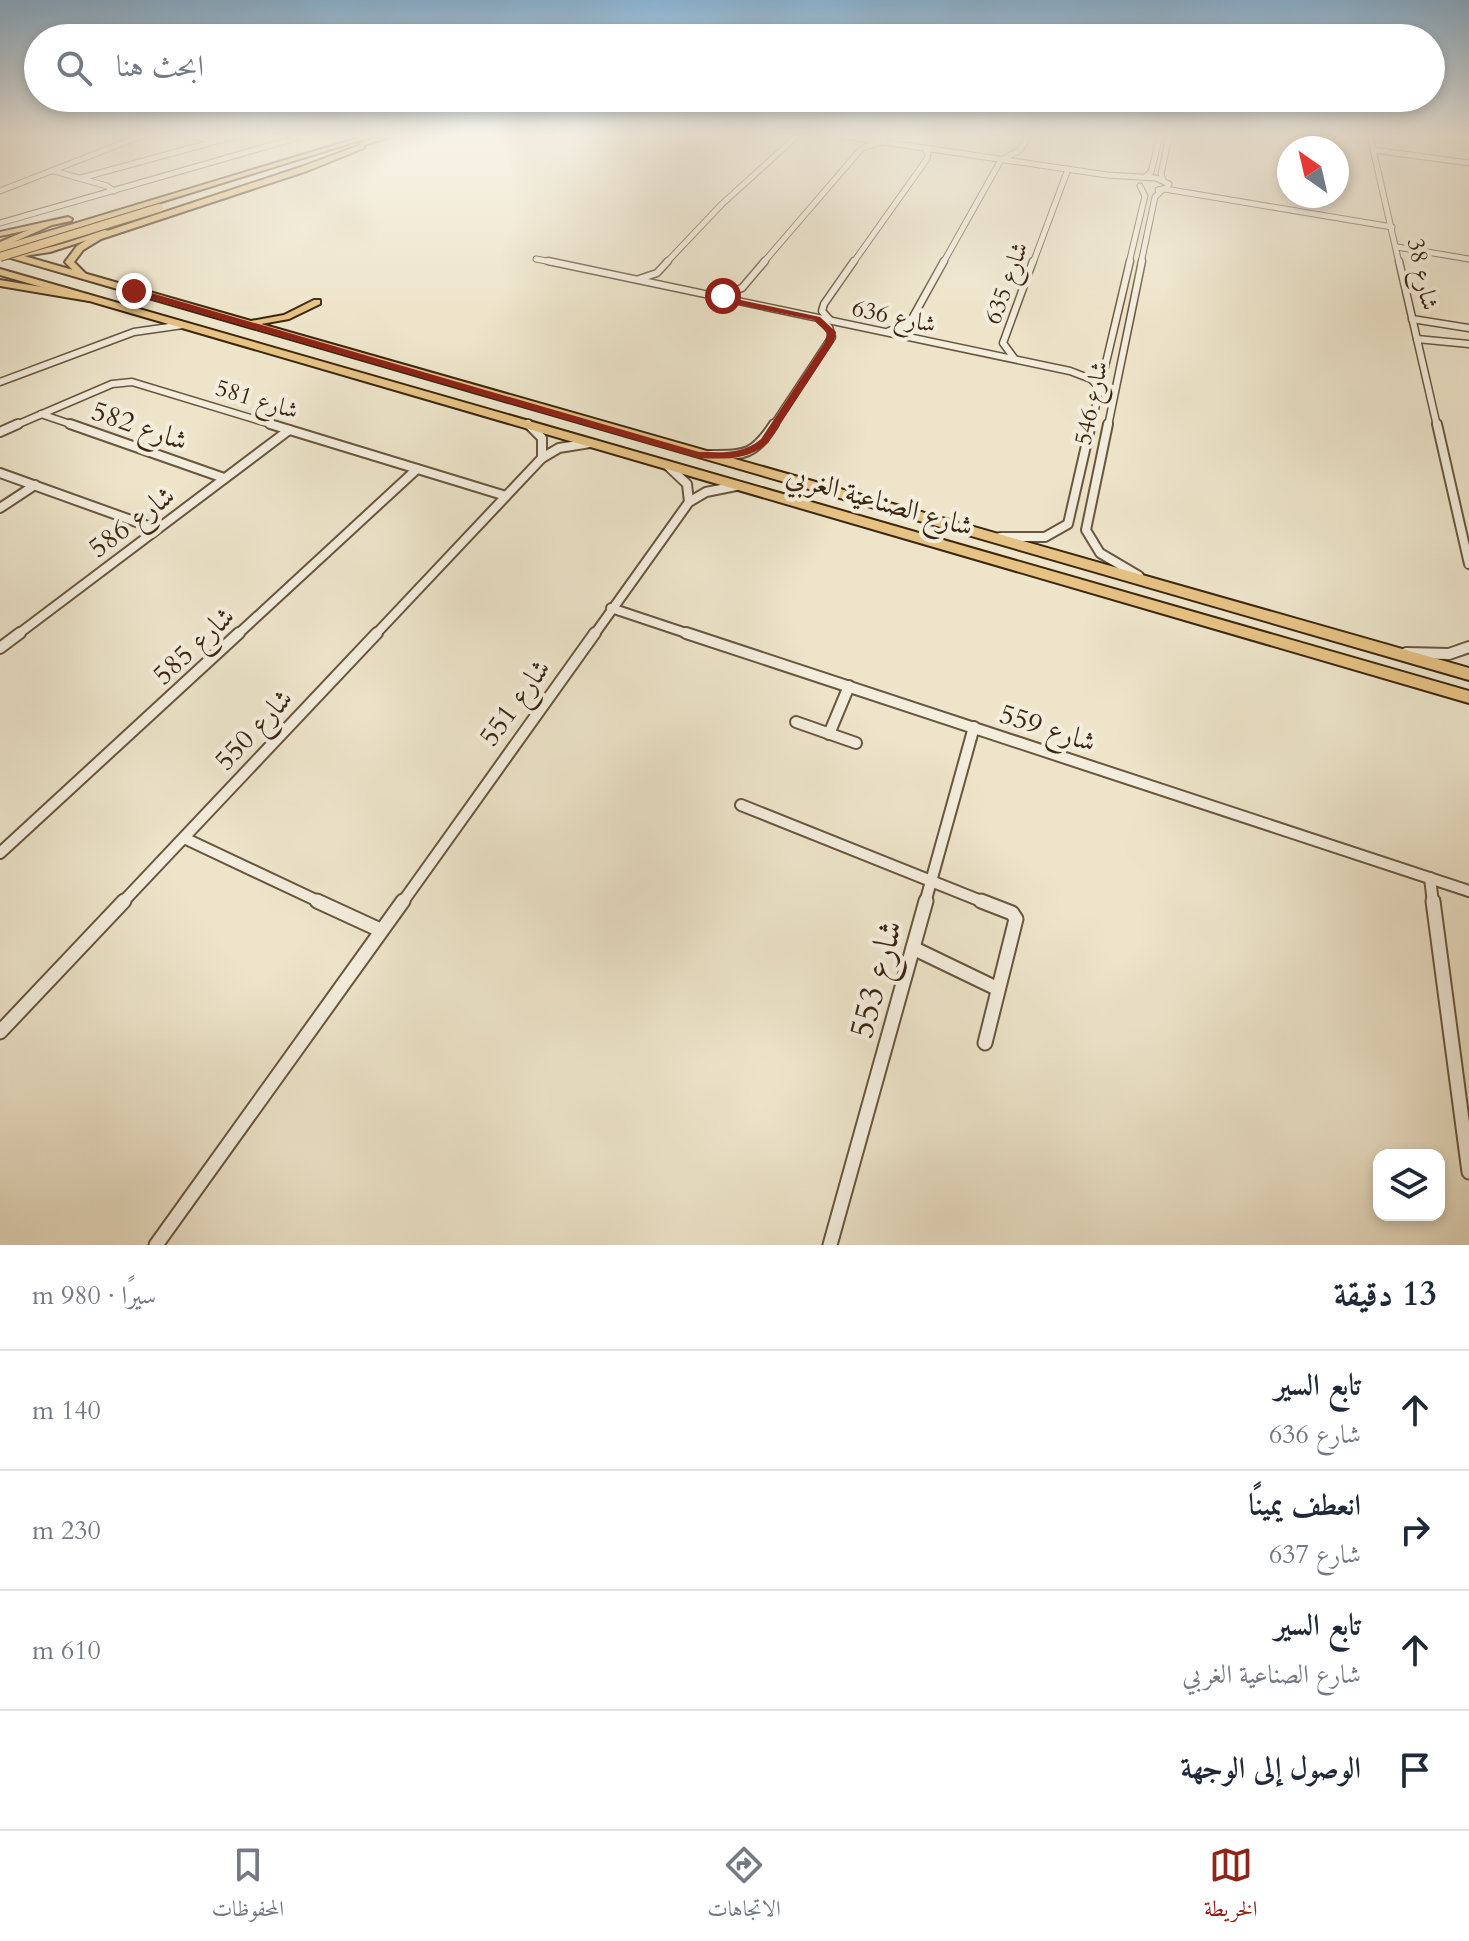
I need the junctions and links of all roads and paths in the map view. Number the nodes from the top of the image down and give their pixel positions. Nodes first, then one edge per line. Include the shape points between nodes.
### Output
1 (103, 194) edge
2 (156, 194) edge
3 (191, 194) edge
4 (227, 194) edge
5 (733, 194) edge
6 (822, 194) edge
7 (902, 194) edge
8 (982, 194) edge
9 (1059, 194) edge
10 (1145, 194) edge
11 (1157, 194) edge
12 (1202, 194) edge
13 (1384, 194) edge
14 (0, 223) edge
15 (50, 224) junction
16 (1392, 227) junction
17 (120, 228) junction
18 (0, 234) edge
19 (1397, 247) junction
20 (0, 252) edge
21 (536, 259) dead end
22 (1469, 259) edge
23 (0, 272) edge
24 (657, 273) junction
25 (83, 276) junction
26 (630, 279) junction
27 (0, 283) edge
28 (672, 288) junction
29 (715, 297) junction
30 (89, 298) junction
31 (317, 302) dead end
32 (128, 309) junction
33 (140, 312) junction
34 (817, 318) junction
35 (1412, 319) junction
36 (239, 321) junction
37 (833, 322) junction
38 (301, 323) dead end
39 (186, 325) junction
40 (1469, 328) edge
41 (879, 331) junction
42 (125, 335) junction
43 (265, 338) junction
44 (1417, 339) junction
45 (311, 344) junction
46 (1469, 344) edge
47 (1017, 360) junction
48 (0, 382) edge
49 (1100, 388) junction
50 (41, 414) junction
51 (527, 423) junction
52 (289, 430) junction
53 (0, 432) edge
54 (594, 442) junction
55 (698, 455) junction
56 (542, 458) junction
57 (665, 463) junction
58 (417, 469) junction
59 (0, 473) edge
60 (224, 478) junction
61 (35, 485) junction
62 (740, 486) junction
63 (506, 496) junction
64 (689, 502) junction
65 (0, 508) edge
66 (156, 529) junction
67 (975, 534) junction
68 (1469, 564) edge
69 (1163, 588) junction
70 (611, 608) junction
71 (1469, 647) edge
72 (0, 648) edge
73 (1393, 653) junction
74 (1469, 674) edge
75 (849, 686) junction
76 (1469, 697) edge
77 (796, 722) dead end
78 (974, 727) junction
79 (829, 734) junction
80 (856, 743) dead end
81 (741, 805) dead end
82 (184, 838) junction
83 (0, 853) edge
84 (1430, 878) junction
85 (932, 880) junction
86 (1469, 891) edge
87 (380, 930) junction
88 (913, 948) junction
89 (998, 989) junction
90 (0, 1032) edge
91 (985, 1043) dead end
92 (1469, 1172) edge
93 (156, 1245) edge
94 (830, 1245) edge

1 - 14 street
2 - 15 main road
3 - 20 main road, bridge
4 - 17 main road
5 - 24 street
6 - 29 street via 742,288
7 - 37 street via 822,307
8 - 41 street via 909,324
9 - 47 street, شارع 635 via 1003,343
10 - 49 street, شارع 546
11 - 69 street, شارع 546 via 1086,530 1104,558
12 - 16 street, شارع 38
13 - 16 street, شارع 38
15 - 18 main road
15 - 20 main road
16 - 19 street, شارع 38
17 - 20 main road via 47,250
17 - 25 main road via 73,255 70,266
19 - 22 street
19 - 35 street, شارع 38
20 - 25 main road, شارع الصناعية الغربي
21 - 26 street, شارع 636
23 - 30 main road, شارع الصناعية الغربي
24 - 26 street
24 - 28 street via 659,282
25 - 36 main road, شارع الصناعية الغربي
26 - 28 street, شارع 636
27 - 30 main road
28 - 29 street, شارع 636
29 - 34 street, شارع 636
30 - 32 main road, شارع الصناعية الغربي
31 - 36 main road via 281,319
32 - 33 main road, شارع الصناعية الغربي
32 - 42 street via 137,321
33 - 39 main road, شارع الصناعية الغربي
33 - 43 main road via 183,316
34 - 37 street, شارع 636
34 - 55 street via 832,337 759,447 742,455
35 - 40 street
35 - 44 street, شارع 38
36 - 43 main road, شارع الصناعية الغربي
37 - 41 street, شارع 636
38 - 45 main road
39 - 42 street
39 - 43 main road, شارع الصناعية الغربي
41 - 47 street, شارع 636
42 - 48 street
43 - 45 main road, شارع الصناعية الغربي
43 - 51 main road, شارع الصناعية الغربي
44 - 46 street
44 - 68 street, شارع 38
45 - 55 main road, شارع الصناعية الغربي
47 - 49 street, شارع 636 via 1077,373
49 - 67 street, شارع 546 via 1068,524 1040,539
50 - 52 street, شارع 581 via 123,382
50 - 53 street, شارع 581
50 - 60 street, شارع 582
51 - 54 main road, شارع الصناعية الغربي
51 - 56 street via 541,435
52 - 58 street, شارع 581
52 - 60 street, شارع 586
54 - 56 street, شارع 550 via 559,448
54 - 57 main road, شارع الصناعية الغربي
55 - 67 main road, شارع الصناعية الغربي
56 - 63 street, شارع 550
57 - 62 main road, شارع الصناعية الغربي
57 - 64 street via 687,484
58 - 63 street, شارع 581
58 - 83 street, شارع 585
59 - 61 street
60 - 66 street, شارع 586
61 - 65 street
61 - 66 street
62 - 64 street via 706,492
62 - 76 main road, شارع الصناعية الغربي
63 - 82 street, شارع 550
64 - 70 street, شارع 551
66 - 72 street, شارع 586
67 - 69 main road, شارع الصناعية الغربي
69 - 73 main road, شارع الصناعية الغربي
70 - 75 street, شارع 559
70 - 87 street, شارع 551
71 - 73 street via 1449,654
73 - 74 main road, شارع الصناعية الغربي
75 - 78 street, شارع 559
75 - 79 street
77 - 79 street
78 - 84 street, شارع 559
78 - 85 street, شارع 553
79 - 80 street
81 - 85 street
82 - 87 street
82 - 90 street, شارع 550
84 - 86 street, شارع 559
84 - 92 street
85 - 88 street, شارع 553
85 - 89 street via 1012,913 1015,926
87 - 93 street, شارع 551
88 - 89 street
88 - 94 street, شارع 553
89 - 91 street

